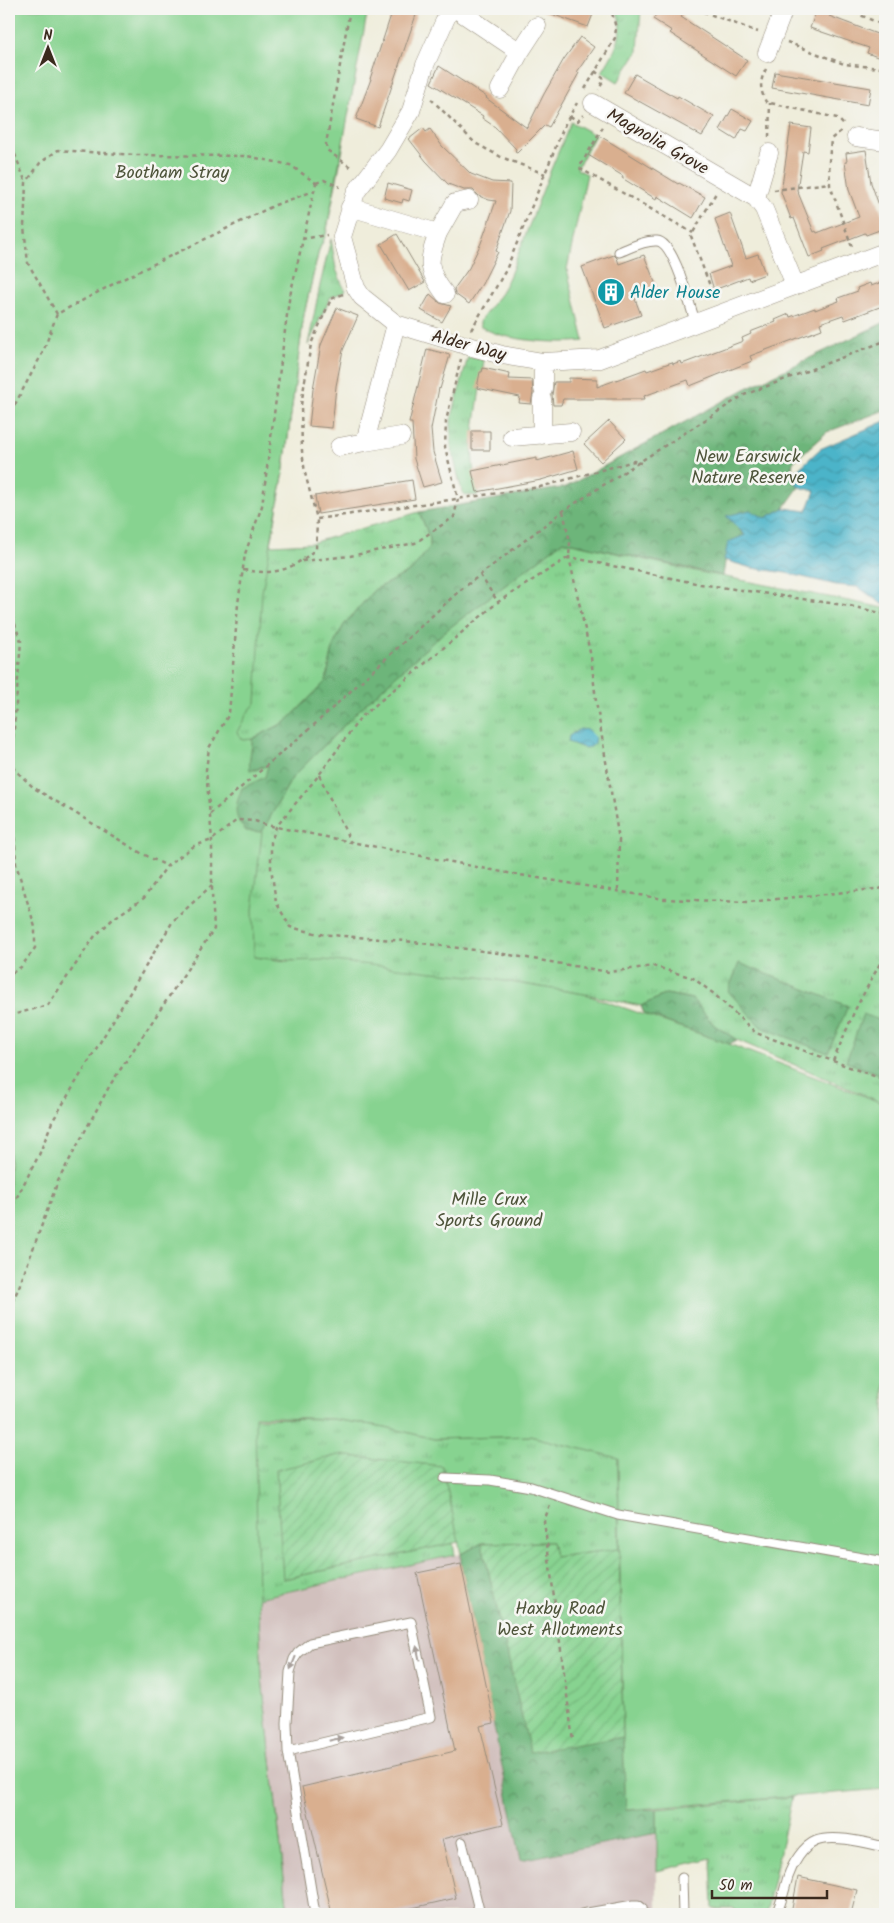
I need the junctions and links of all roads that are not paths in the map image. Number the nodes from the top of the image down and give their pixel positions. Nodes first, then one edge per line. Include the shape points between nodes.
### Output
1 (450, 9) edge
2 (456, 9) edge
3 (784, 9) edge
4 (537, 26) dead end
5 (520, 52) junction
6 (767, 53) road end
7 (500, 89) dead end
8 (584, 100) road end
9 (856, 137) dead end
10 (885, 141) edge
11 (769, 153) road end
12 (357, 193) junction
13 (757, 194) junction
14 (469, 200) dead end
15 (438, 233) junction
16 (619, 252) dead end
17 (885, 252) edge
18 (795, 285) junction
19 (445, 294) dead end
20 (396, 324) junction
21 (696, 324) junction
22 (543, 362) junction
23 (571, 432) dead end
24 (542, 434) junction
25 (401, 436) dead end
26 (512, 437) dead end
27 (365, 442) junction
28 (339, 447) dead end
29 (444, 1478) dead end
30 (885, 1562) edge
31 (288, 1751) junction
32 (462, 1842) dead end
33 (885, 1847) edge
34 (682, 1878) dead end
35 (315, 1914) edge
36 (480, 1914) edge
37 (582, 1914) edge
38 (642, 1914) edge
39 (682, 1914) edge
40 (776, 1914) edge

1 - 12 street, Alder Way via 425,65 411,110 388,150
2 - 5 street
3 - 6 street
4 - 5 street
5 - 7 street
8 - 13 street, Magnolia Grove via 724,180
9 - 10 street
11 - 13 street
12 - 15 street
12 - 20 street, Alder Way via 342,237 356,288 362,297
13 - 18 street
14 - 15 street via 455,203
15 - 19 street via 430,258 434,279
16 - 21 lane via 657,241 666,245 683,279
17 - 18 street, Alder Way
18 - 21 street, Alder Way
20 - 22 street, Alder Way via 502,355
20 - 27 street
21 - 22 street, Alder Way via 600,359
22 - 24 street
23 - 24 street
24 - 26 street
25 - 27 street
27 - 28 street
29 - 30 lane via 490,1480 531,1487 618,1515
31 -> 31 lane via 431,1717 411,1622 310,1643 298,1653 290,1672
31 - 35 lane
32 - 36 lane
33 - 40 lane via 834,1838 815,1841 801,1853 788,1876
34 - 39 lane
37 - 38 lane via 633,1904 642,1908

